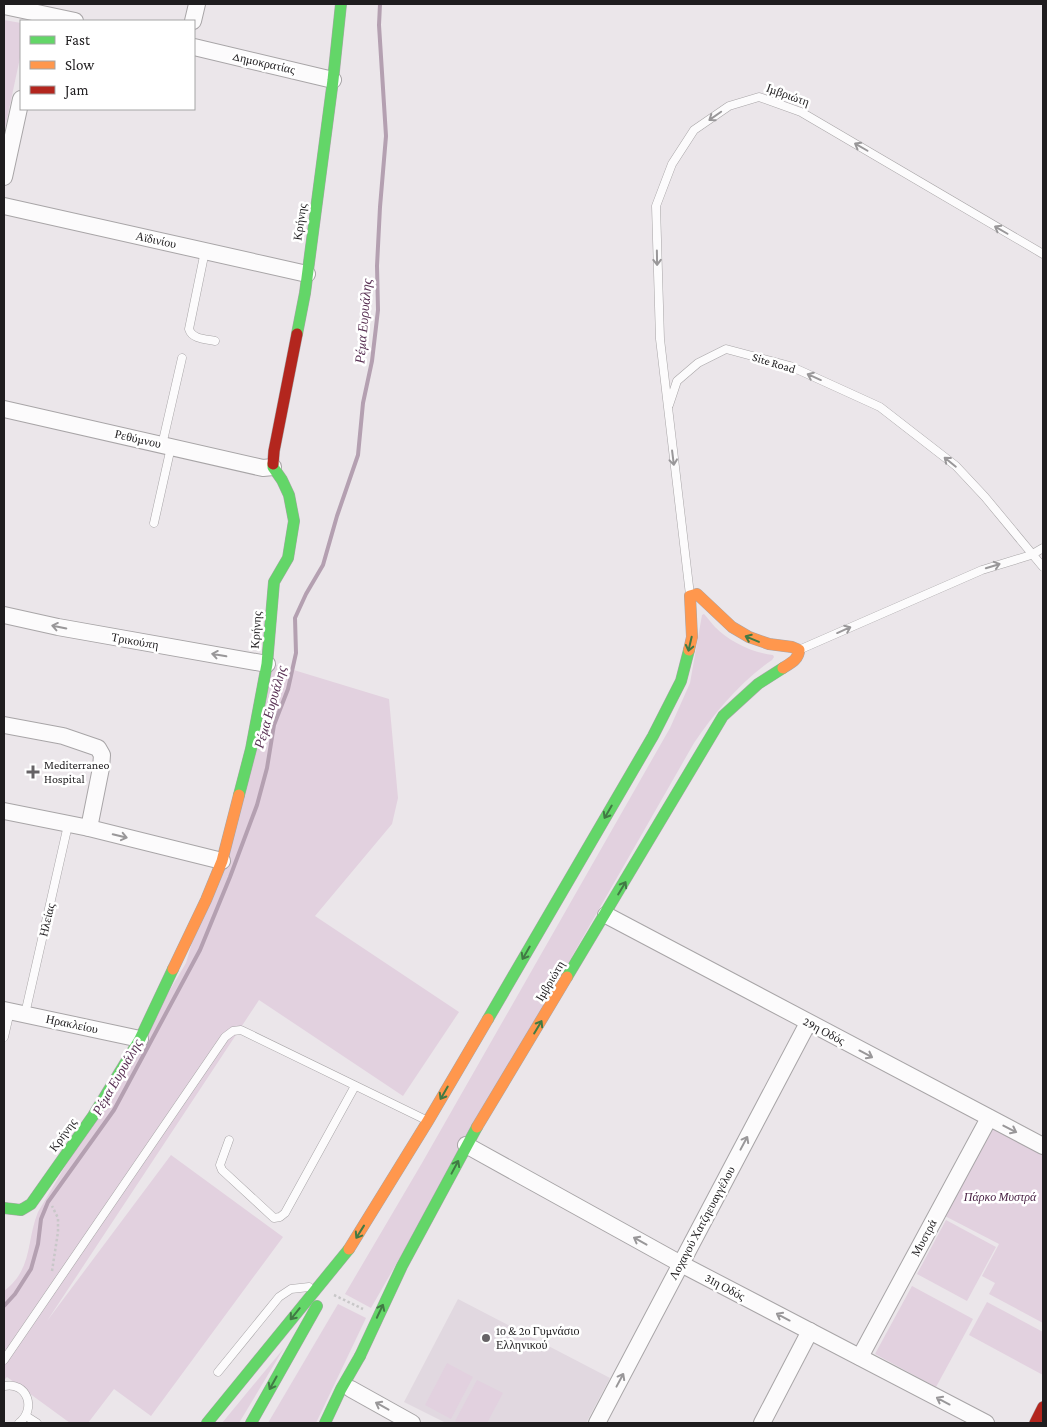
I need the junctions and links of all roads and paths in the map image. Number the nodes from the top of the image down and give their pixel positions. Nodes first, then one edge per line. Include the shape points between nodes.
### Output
1 (197, 4) edge
2 (341, 4) edge
3 (4, 6) edge
4 (39, 18) edge
5 (63, 20) edge
6 (193, 20) edge
7 (195, 47) edge
8 (334, 80) junction
9 (20, 103) edge
10 (4, 177) edge
11 (4, 206) edge
12 (205, 251) junction
13 (1043, 254) edge
14 (307, 274) junction
15 (215, 341) dead end
16 (182, 358) dead end
17 (4, 408) edge
18 (668, 409) junction
19 (166, 446) junction
20 (273, 467) junction
21 (154, 523) dead end
22 (1043, 548) edge
23 (1032, 555) junction
24 (1043, 567) edge
25 (690, 596) junction
26 (4, 614) edge
27 (799, 650) junction
28 (267, 664) junction
29 (4, 725) edge
30 (4, 811) edge
31 (68, 825) junction
32 (89, 828) junction
33 (222, 861) junction
34 (606, 915) junction
35 (13, 1012) edge
36 (808, 1023) junction
37 (4, 1037) edge
38 (140, 1039) junction
39 (355, 1086) junction
40 (989, 1118) junction
41 (428, 1121) junction
42 (229, 1140) dead end
43 (466, 1145) junction
44 (1043, 1146) edge
45 (36, 1196) junction
46 (4, 1208) edge
47 (681, 1264) junction
48 (321, 1289) junction
49 (50, 1292) junction
50 (378, 1316) junction
51 (810, 1331) junction
52 (360, 1356) junction
53 (860, 1357) junction
54 (4, 1360) edge
55 (218, 1372) dead end
56 (4, 1386) edge
57 (351, 1389) junction
58 (1043, 1407) edge
59 (342, 1415) dead end
60 (26, 1416) junction
61 (19, 1423) edge
62 (37, 1423) edge
63 (207, 1423) edge
64 (251, 1423) edge
65 (325, 1423) edge
66 (412, 1423) edge
67 (597, 1423) edge
68 (762, 1423) edge
69 (986, 1423) edge
70 (1035, 1423) edge

1 - 6 street
2 - 8 street, Κρήνης
3 - 4 street
4 - 5 street
7 - 8 street, Δημοκρατίας
8 - 14 street, Κρήνης
9 - 10 street
11 - 12 street, Αϊδινίου
12 - 14 street, Αϊδινίου
12 - 15 lane via 189,329 194,336
13 -> 18 lane, Ιμβριώτη via 801,112 759,97 728,106 694,130 672,164 656,206 660,339
14 - 20 street, Κρήνης
16 - 19 lane
17 - 19 street, Ρεθύμνου
23 -> 18 lane, Site Road via 956,466 880,407 790,366 726,349 698,363 676,381
18 -> 25 lane, Site Road
19 - 20 street, Ρεθύμνου via 263,468
19 - 21 lane
20 - 28 street, Κρήνης via 289,495 294,521 288,558 272,592
22 - 23 lane
23 - 24 lane, Site Road
27 -> 23 lane via 982,570
27 -> 25 street via 794,646 779,647 759,642 740,634 703,598 697,594
25 -> 41 street via 692,637 681,681 653,736
28 -> 26 street, Τρικούπη via 58,627
34 -> 27 street, Ιμβριώτη via 723,716 758,684 794,661
28 - 33 street, Κρήνης via 251,749
29 - 32 street via 63,736 98,748 102,755 101,768
30 - 31 street
31 - 32 street
31 - 35 lane, Ηλείας
32 -> 33 street
33 - 38 street, Κρήνης
34 - 36 street, 29η Οδός
43 -> 34 street, Ιμβριώτη
35 - 37 lane, Ηλείας
35 - 38 street, Ηρακλείου
36 -> 40 street, 29η Οδός
47 -> 36 street, Λοχαγού Χατζηευαγγέλου
38 - 45 street, Κρήνης via 93,1116
39 - 41 lane
39 - 42 lane via 280,1217 274,1218 222,1170 220,1165
39 - 49 lane via 241,1030 233,1030 225,1037
40 -> 44 street, 29η Οδός
40 - 53 street, Μυστρά
41 -> 48 street via 349,1250
47 -> 43 street, 31η Οδός
50 -> 43 street, Ιμβριώτη
45 - 46 street, Κρήνης via 21,1210
45 - 49 path via 52,1206 58,1218
51 -> 47 street, 31η Οδός
67 -> 47 street, Λοχαγού Χατζηευαγγέλου
48 - 50 path
48 - 55 lane via 290,1289 279,1296
48 -> 63 street
48 -> 64 street
49 - 54 lane
50 - 52 street, Ιμβριώτη
51 - 53 street, 31η Οδός
51 - 68 street
52 - 57 street
52 - 65 street
69 -> 53 street, 31η Οδός
56 - 60 lane via 17,1387 24,1393 28,1402
57 - 59 street
66 -> 57 street
58 - 70 street
60 - 61 lane
60 - 62 lane

